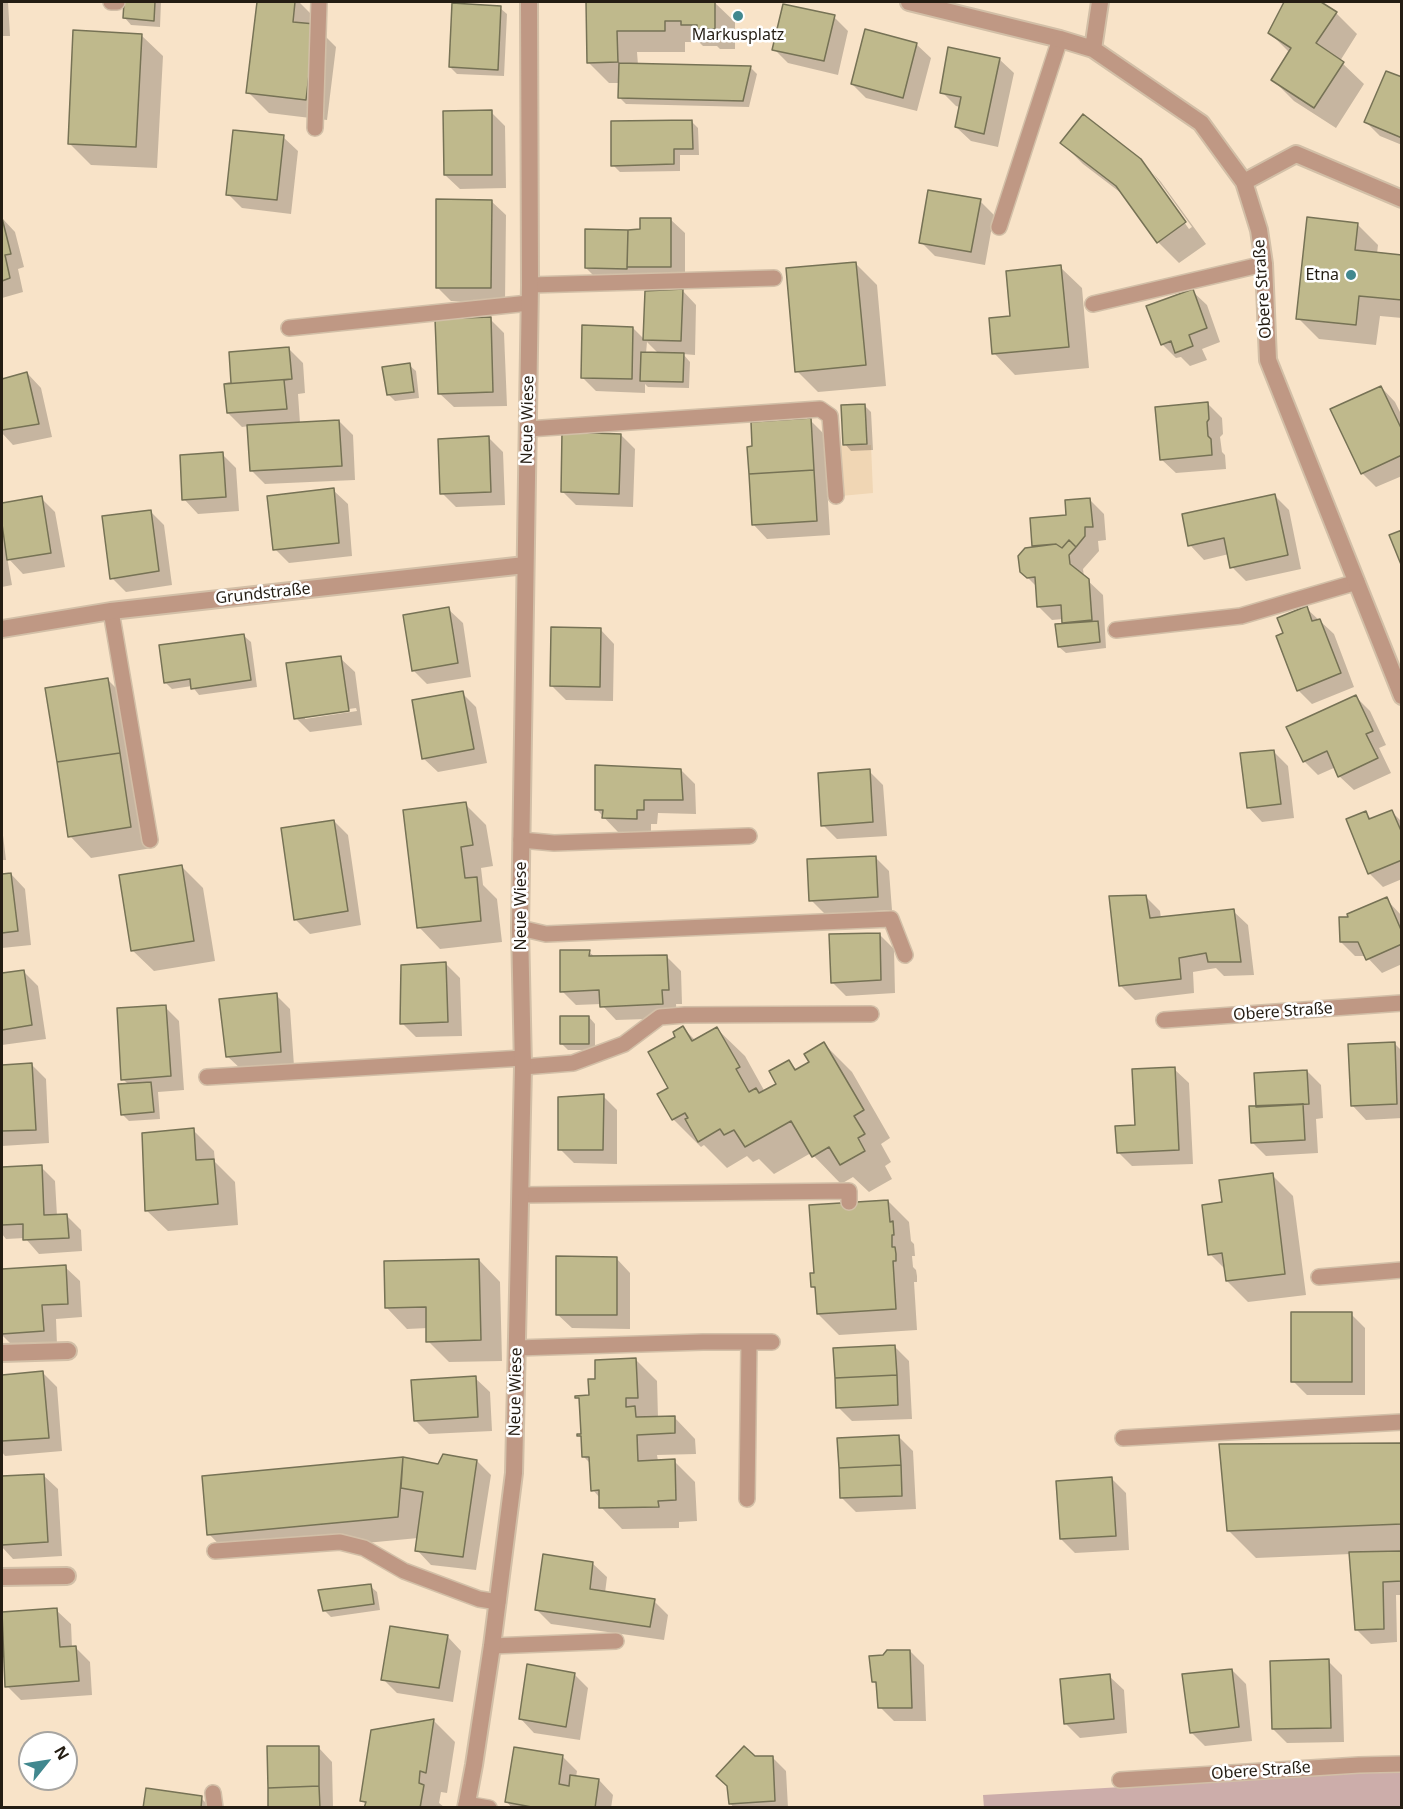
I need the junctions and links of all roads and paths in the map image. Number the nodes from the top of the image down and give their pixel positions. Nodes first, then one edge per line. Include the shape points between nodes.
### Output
1 (111, 2) edge
2 (117, 2) edge
3 (320, 2) edge
4 (529, 2) edge
5 (909, 2) edge
6 (1100, 2) edge
7 (1060, 39) junction
8 (1093, 49) junction
9 (315, 128) dead end
10 (1244, 182) junction
11 (1401, 199) edge
12 (999, 227) dead end
13 (1264, 264) junction
14 (774, 278) dead end
15 (530, 285) junction
16 (529, 303) junction
17 (1093, 304) dead end
18 (289, 328) dead end
19 (528, 429) junction
20 (836, 496) dead end
21 (525, 565) junction
22 (1357, 582) junction
23 (111, 611) junction
24 (2, 629) edge
25 (1116, 630) dead end
26 (1401, 696) edge
27 (749, 836) dead end
28 (150, 840) dead end
29 (521, 840) junction
30 (520, 928) junction
31 (905, 955) dead end
32 (1401, 1003) edge
33 (871, 1014) dead end
34 (1164, 1020) dead end
35 (523, 1063) junction
36 (207, 1077) dead end
37 (522, 1195) junction
38 (849, 1202) dead end
39 (1401, 1270) edge
40 (1319, 1277) dead end
41 (749, 1342) junction
42 (772, 1342) dead end
43 (517, 1348) junction
44 (68, 1351) dead end
45 (2, 1353) edge
46 (1401, 1422) edge
47 (1124, 1438) dead end
48 (747, 1499) dead end
49 (215, 1551) dead end
50 (67, 1576) dead end
51 (2, 1577) edge
52 (498, 1602) junction
53 (616, 1641) dead end
54 (492, 1646) junction
55 (1401, 1764) edge
56 (1120, 1780) dead end
57 (466, 1806) edge
58 (489, 1808) edge

1 - 2 lane
3 - 9 lane
4 - 15 street, Neue Wiese
5 - 7 street, Obere Straße
6 - 8 street
7 - 8 street, Obere Straße
7 - 12 lane
8 - 10 street, Obere Straße via 1201,123
10 - 11 street via 1296,154
10 - 13 street, Obere Straße via 1259,230
13 - 17 lane
13 - 22 street, Obere Straße via 1268,360
14 - 15 lane
15 - 16 street, Neue Wiese
16 - 18 lane
16 - 19 street, Neue Wiese
19 - 20 lane via 820,409 830,416
19 - 21 street, Neue Wiese
21 - 23 street, Grundstraße
21 - 29 street, Neue Wiese
22 - 25 lane via 1241,616
22 - 26 street, Obere Straße
23 - 24 street, Grundstraße
23 - 28 lane
27 - 29 lane via 554,843
29 - 30 street, Neue Wiese
30 - 31 lane via 546,934 891,920
30 - 35 street, Neue Wiese
32 - 34 lane, Obere Straße
33 - 35 lane via 660,1017 624,1044 573,1063
35 - 36 lane
35 - 37 street, Neue Wiese
37 - 38 lane via 849,1191
37 - 43 street, Neue Wiese
39 - 40 lane
41 - 42 lane
41 - 43 lane
41 - 48 lane
43 - 52 street, Neue Wiese via 514,1473
44 - 45 street
46 - 47 lane
49 - 52 lane via 340,1542 364,1548 404,1571 479,1599
50 - 51 street
52 - 54 street, Neue Wiese
53 - 54 lane
54 - 57 street, Neue Wiese
55 - 56 lane, Obere Straße
57 - 58 lane

